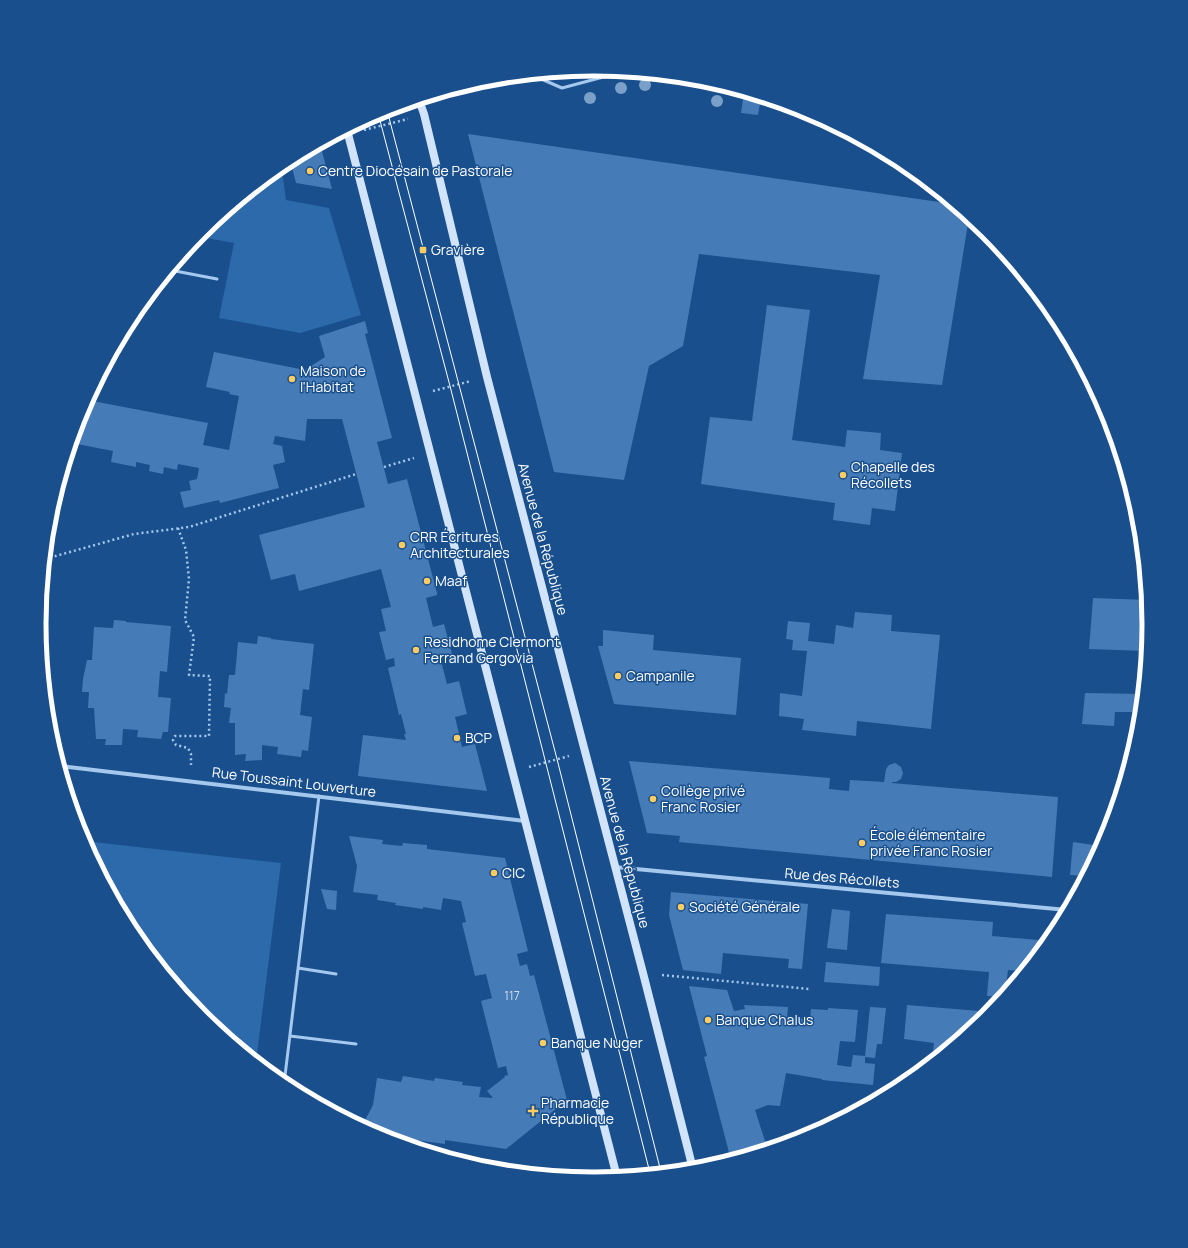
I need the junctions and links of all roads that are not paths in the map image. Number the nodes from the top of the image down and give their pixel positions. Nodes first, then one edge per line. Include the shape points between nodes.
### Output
1 (606, 76) edge
2 (541, 79) edge
3 (421, 104) edge
4 (348, 135) edge
5 (175, 271) edge
6 (217, 279) dead end
7 (65, 767) edge
8 (319, 796) junction
9 (525, 821) junction
10 (615, 867) junction
11 (1062, 909) edge
12 (298, 968) junction
13 (336, 974) dead end
14 (290, 1036) junction
15 (356, 1044) dead end
16 (285, 1076) edge
17 (691, 1163) edge
18 (616, 1171) edge

1 - 2 lane via 562,88
3 - 10 main road, Avenue de la République via 487,377
4 - 9 main road
5 - 6 lane
7 - 8 street, Rue Toussaint Louverture
8 - 9 street, Rue Toussaint Louverture
8 - 12 lane
9 - 18 main road
10 - 11 street, Rue des Récollets
10 - 17 main road, Avenue de la République
12 - 13 lane
12 - 14 lane
14 - 15 lane
14 - 16 lane

